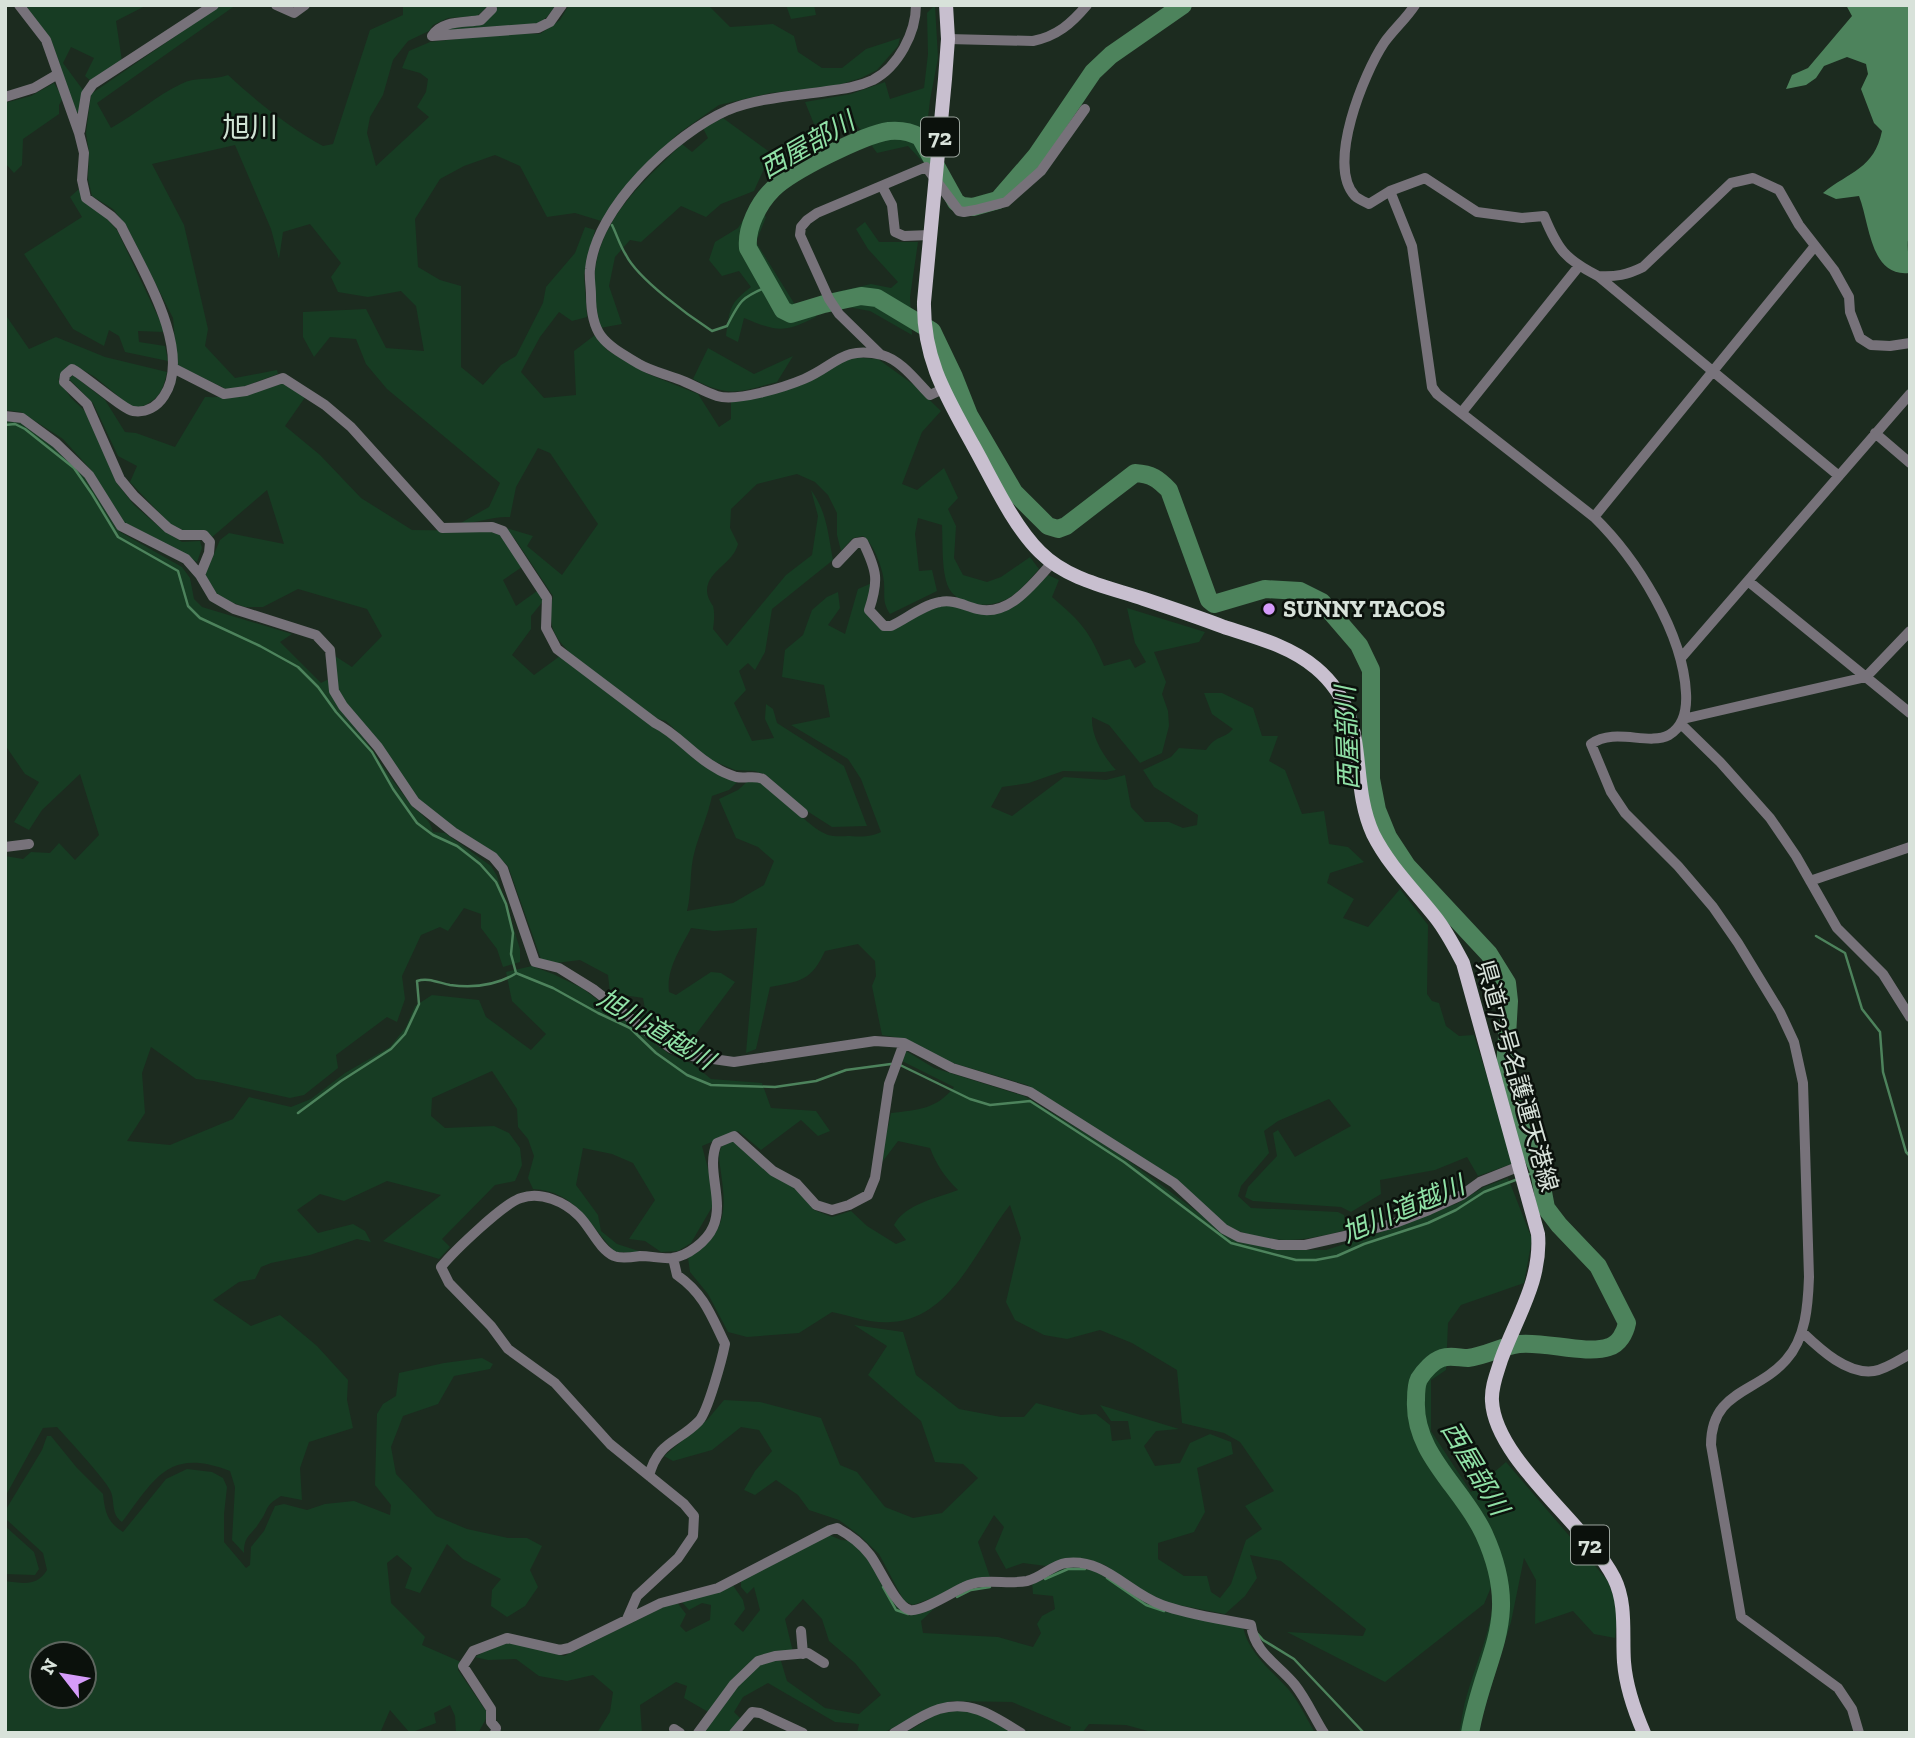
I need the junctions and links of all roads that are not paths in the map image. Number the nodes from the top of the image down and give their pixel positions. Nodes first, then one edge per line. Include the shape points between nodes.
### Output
1 (19, 5) edge
2 (214, 5) edge
3 (276, 5) edge
4 (305, 5) edge
5 (491, 5) edge
6 (562, 5) edge
7 (916, 5) edge
8 (946, 5) edge
9 (1087, 5) edge
10 (1415, 5) edge
11 (948, 39) junction
12 (58, 74) junction
13 (5, 97) edge
14 (1085, 109) dead end
15 (79, 133) junction
16 (883, 186) junction
17 (1390, 191) junction
18 (930, 236) junction
19 (1815, 246) junction
20 (1580, 266) junction
21 (1598, 276) junction
22 (1910, 343) edge
23 (880, 354) junction
24 (173, 368) junction
25 (1713, 372) junction
26 (943, 389) junction
27 (1910, 394) edge
28 (1462, 412) junction
29 (5, 416) edge
30 (1875, 433) junction
31 (1910, 463) edge
32 (1839, 475) junction
33 (1594, 517) junction
34 (837, 563) dead end
35 (1052, 563) junction
36 (200, 575) junction
37 (1748, 581) junction
38 (1910, 631) edge
39 (1681, 658) junction
40 (1866, 677) junction
41 (1910, 713) edge
42 (1682, 722) junction
43 (803, 813) dead end
44 (29, 844) dead end
45 (5, 847) edge
46 (1910, 847) edge
47 (1810, 881) junction
48 (1908, 1009) edge
49 (904, 1043) junction
50 (1522, 1175) junction
51 (673, 1258) junction
52 (1802, 1332) junction
53 (1910, 1354) edge
54 (649, 1476) junction
55 (627, 1619) junction
56 (801, 1631) dead end
57 (803, 1654) junction
58 (824, 1663) dead end
59 (493, 1727) edge
60 (484, 1733) edge
61 (698, 1733) edge
62 (734, 1733) edge
63 (803, 1733) edge
64 (894, 1733) edge
65 (1021, 1733) edge
66 (1324, 1733) edge
67 (1644, 1733) edge
68 (1859, 1733) edge

1 - 12 street via 46,40
2 - 15 street via 93,85 86,94
3 - 4 street via 293,13
5 - 6 street via 481,20 447,24 432,36 538,28 550,22
7 - 23 street via 906,43 875,79 731,109 680,141 619,202 603,228 590,268 591,305 601,337 644,367 719,397 742,396 805,379 849,353
8 - 11 main road, 県道72号名護運天港線 / 72
9 - 11 street via 1073,22 1045,38
10 - 17 street via 1384,43 1346,130 1344,162 1354,195 1369,204
11 - 18 main road, 県道72号名護運天港線 / 72
12 - 13 street
12 - 15 street
14 - 16 street via 1041,171 1006,202 959,211 926,167
15 - 24 street via 86,198 121,226 167,325
16 - 18 street via 892,205 895,232
16 - 23 street via 817,213 801,227 800,235 839,314
17 - 20 street via 1425,178 1478,212 1544,216 1556,245
17 - 28 street via 1412,246 1432,387
18 - 26 main road, 県道72号名護運天港線 / 72 via 925,336
19 - 21 street via 1779,190 1753,177 1731,183 1643,267 1616,277
19 - 22 street via 1849,297 1860,338 1871,345
19 - 25 street
20 - 21 street
20 - 28 street
21 - 25 street
23 - 26 street via 903,368 930,395
24 - 36 street via 168,390 146,411 130,411 72,369 64,382 88,404 120,479 134,496 168,528 204,535 210,542
24 - 43 street via 224,394 283,378 351,427 442,528 503,531 547,598 546,628 557,649 696,756 738,778 763,779
25 - 32 street
25 - 33 street
26 - 35 main road, 県道72号名護運天港線 / 72 via 999,492 1030,541
27 - 30 street
28 - 33 street
29 - 36 street via 22,418 56,443 89,475 121,526 186,559
30 - 31 street
30 - 32 street
32 - 37 street
33 - 39 street via 1615,538 1666,617
34 - 35 street via 856,543 863,542 877,583 869,610 884,626 937,602 988,611 1006,606
35 - 50 main road, 県道72号名護運天港線 / 72 via 1091,583 1285,649 1330,682 1350,718 1373,833 1463,963
36 - 49 street via 213,597 234,609 316,635 330,650 334,691 415,802 503,869 536,962 558,968 593,989 671,1048 692,1056 734,1062 875,1041
37 - 39 street
37 - 40 street
38 - 40 street
39 - 42 street via 1687,706
40 - 41 street
40 - 42 street
42 - 47 street via 1770,818
42 - 52 street via 1667,736 1602,737 1591,744 1625,813 1713,907 1794,1042 1803,1083 1809,1277
44 - 45 street
46 - 47 street
47 - 48 street via 1837,928 1882,974
49 - 50 street via 951,1068 1030,1092 1174,1182 1224,1229 1239,1237 1305,1245 1395,1223 1462,1195 1480,1182
49 - 51 street via 889,1084 875,1178 868,1195 832,1210 816,1205 797,1184 773,1171 734,1136 717,1143 712,1154 716,1187 713,1226 696,1248
50 - 67 main road, 県道72号名護運天港線 / 72 via 1538,1234 1538,1262 1495,1377 1495,1419 1516,1456 1615,1579 1622,1606 1627,1686
51 - 54 street via 677,1275 701,1296 725,1344 708,1406 699,1421 653,1460
51 - 54 street via 616,1257 577,1214 547,1196 531,1196 515,1200 441,1266 449,1283 508,1349 555,1383 610,1444
52 - 53 street via 1852,1369 1874,1371
52 - 68 street via 1788,1359 1723,1406 1713,1422 1711,1446 1741,1617 1838,1688 1852,1709
54 - 55 street via 694,1516 693,1536 678,1558 637,1597
55 - 59 street via 560,1650 508,1638 473,1651 463,1667 491,1709
55 - 66 street via 660,1602 718,1588 837,1528 869,1553 899,1605 910,1610 967,1585 1027,1581 1064,1563 1087,1564 1102,1568 1162,1606 1251,1625 1264,1657 1295,1685
56 - 57 street
57 - 58 street
57 - 61 street via 758,1661 734,1684
59 - 60 street
62 - 63 street via 752,1712
64 - 65 street via 938,1709 962,1706 977,1708

